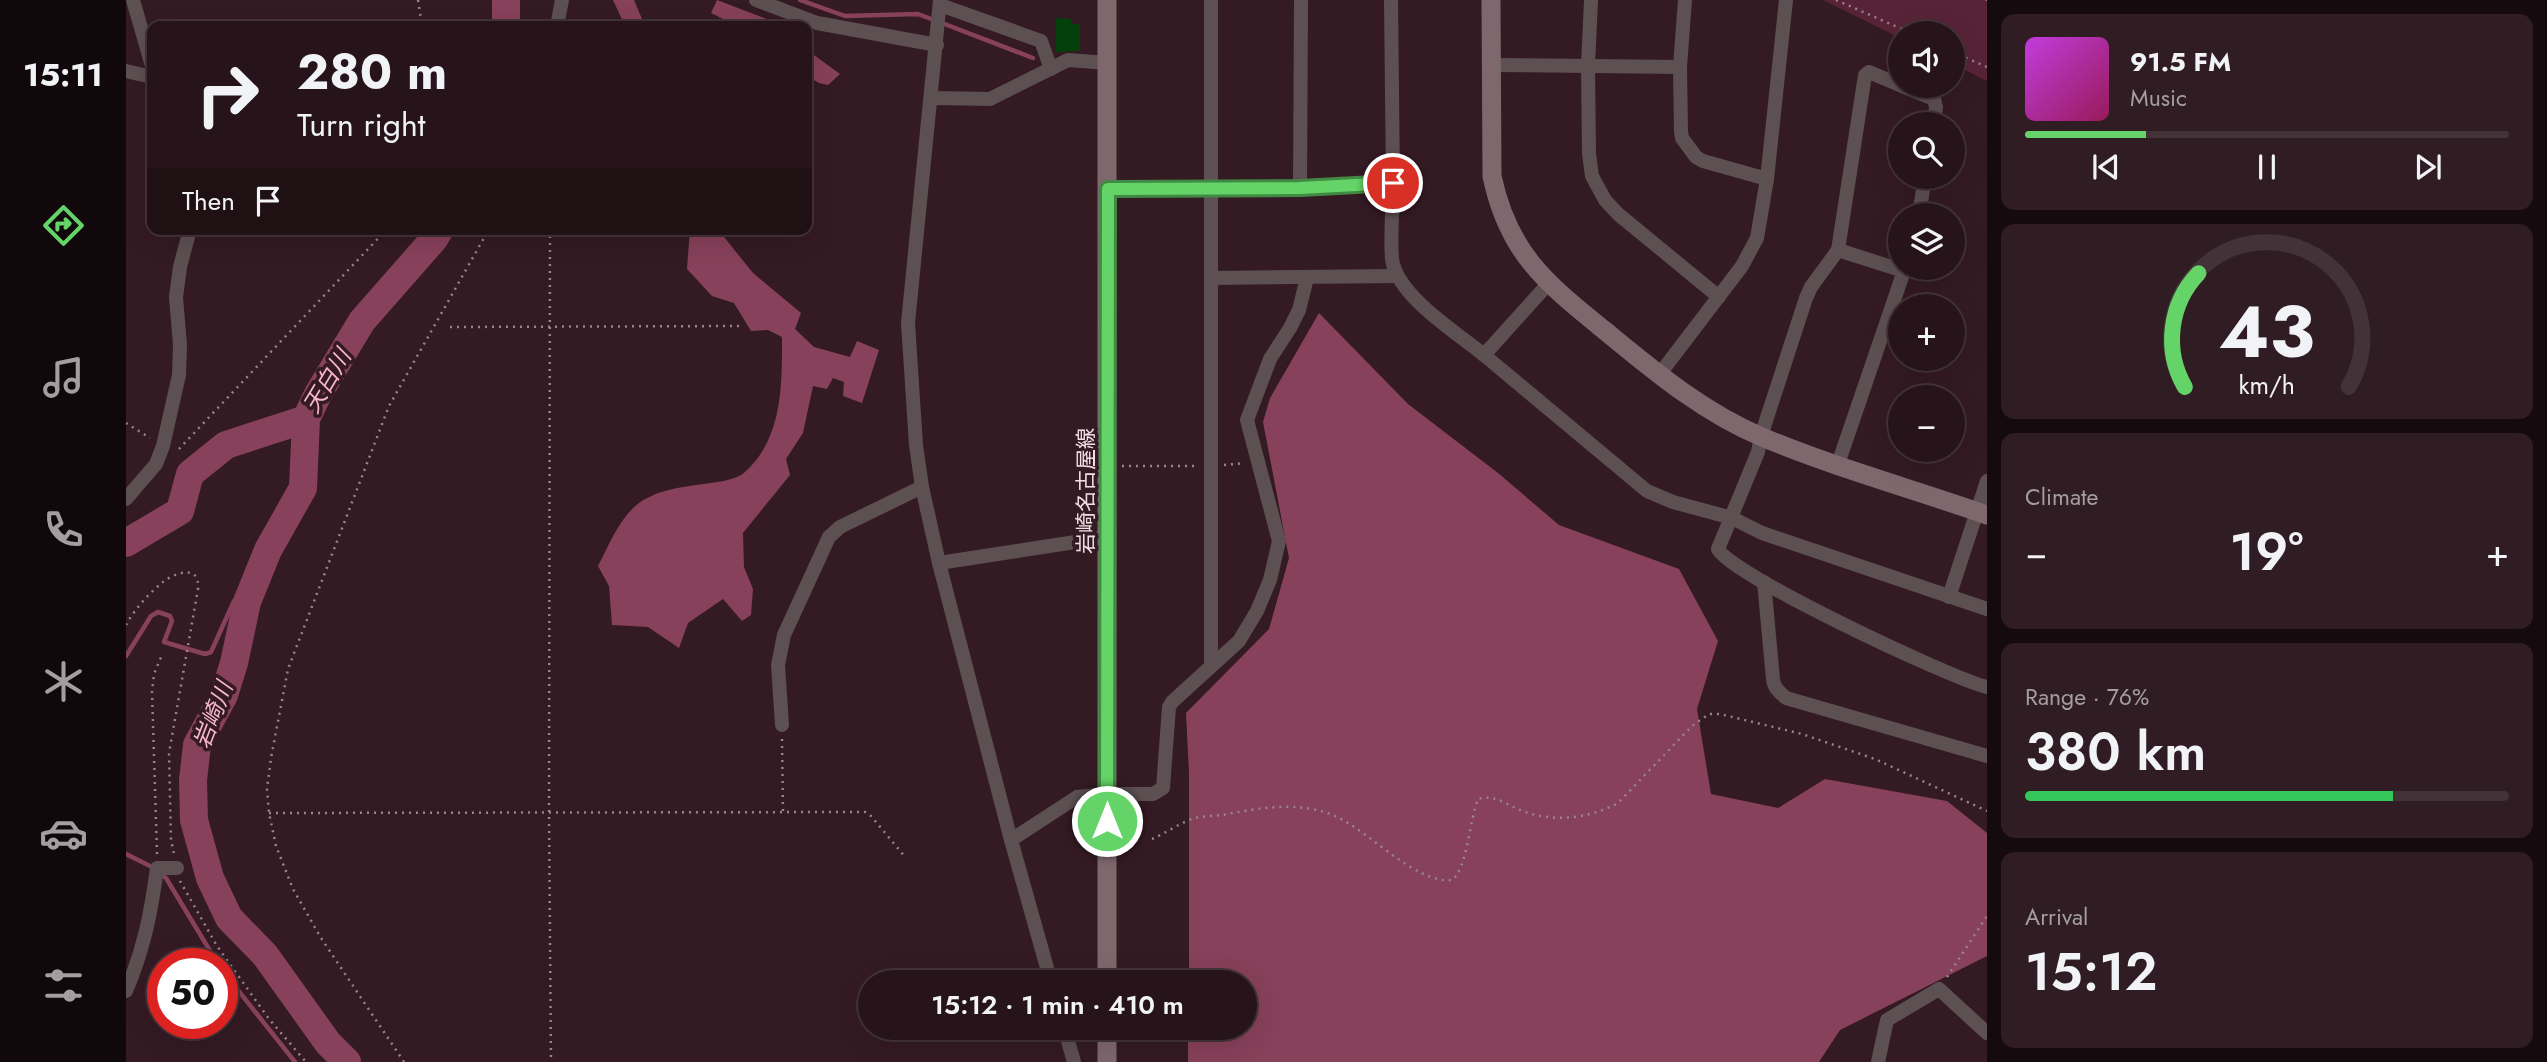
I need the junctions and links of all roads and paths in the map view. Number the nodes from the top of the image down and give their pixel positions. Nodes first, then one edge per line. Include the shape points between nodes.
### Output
1 (133, 0) edge
2 (418, 0) edge
3 (562, 0) edge
4 (756, 0) edge
5 (1107, 0) edge
6 (1211, 0) edge
7 (1301, 0) edge
8 (1391, 0) edge
9 (1491, 0) edge
10 (1591, 0) edge
11 (1685, 0) edge
12 (1786, 0) edge
13 (1836, 0) edge
14 (939, 12) edge
15 (421, 21) edge
16 (558, 21) edge
17 (812, 21) edge
18 (812, 21) edge
19 (1888, 23) edge
20 (937, 45) junction
21 (147, 49) edge
22 (1965, 57) edge
23 (1108, 63) junction
24 (1493, 65) junction
25 (1588, 65) junction
26 (1680, 67) junction
27 (1987, 67) edge
28 (1051, 69) junction
29 (126, 71) edge
30 (147, 76) edge
31 (1888, 80) edge
32 (932, 98) junction
33 (1766, 179) junction
34 (1393, 183) junction
35 (1209, 188) junction
36 (1300, 188) junction
37 (1108, 189) junction
38 (188, 235) edge
39 (381, 235) edge
40 (486, 235) edge
41 (550, 235) edge
42 (1838, 250) junction
43 (1888, 265) edge
44 (1397, 276) junction
45 (1212, 278) junction
46 (1307, 278) junction
47 (1902, 280) edge
48 (1548, 284) junction
49 (1719, 297) junction
50 (548, 326) junction
51 (450, 327) dead end
52 (741, 327) dead end
53 (1484, 355) junction
54 (1659, 375) junction
55 (126, 423) edge
56 (1760, 436) junction
57 (163, 446) junction
58 (1259, 462) junction
59 (1838, 464) junction
60 (1109, 466) junction
61 (1211, 466) junction
62 (1987, 481) edge
63 (922, 487) junction
64 (126, 499) edge
65 (1981, 513) edge
66 (1732, 518) junction
67 (1108, 537) junction
68 (939, 563) junction
69 (1764, 582) junction
70 (1949, 597) junction
71 (1987, 609) edge
72 (126, 625) edge
73 (163, 655) dead end
74 (1211, 665) junction
75 (1987, 687) edge
76 (782, 725) joint
77 (1987, 756) edge
78 (1107, 794) junction
79 (1987, 811) edge
80 (549, 812) junction
81 (783, 812) junction
82 (269, 813) junction
83 (1152, 839) dead end
84 (1011, 840) junction
85 (906, 858) dead end
86 (157, 868) junction
87 (177, 868) junction
88 (1987, 916) edge
89 (1048, 970) edge
90 (1107, 970) edge
91 (1939, 989) junction
92 (126, 991) edge
93 (1987, 1033) edge
94 (1068, 1040) edge
95 (1107, 1040) edge
96 (306, 1062) edge
97 (404, 1062) edge
98 (551, 1062) edge
99 (1074, 1062) edge
100 (1107, 1062) edge
101 (1878, 1062) edge

1 - 21 street
2 - 15 path
3 - 16 street
4 - 18 street
5 - 23 main road, 岩崎名古屋線
6 - 35 street
7 - 36 street
8 - 34 street
9 - 24 main road
10 - 25 street
11 - 26 street
12 - 33 street
13 - 19 path
14 - 20 street
14 - 28 street via 1041,41
17 - 20 street
20 - 32 street
22 - 27 path
23 - 28 street via 1068,61
23 - 37 main road, 岩崎名古屋線
24 - 25 street
24 - 48 main road via 1495,190 1520,251
25 - 26 street
25 - 49 street via 1589,154 1597,187 1618,214
26 - 33 street via 1682,138 1696,157
28 - 32 street via 990,99
29 - 30 street
31 - 42 street via 1869,72 1865,75
32 - 63 street via 908,323
33 - 49 street via 1754,248
34 - 36 street
34 - 44 street via 1392,260
35 - 36 street
35 - 37 street
35 - 45 street
37 - 60 main road, 岩崎名古屋線
38 - 57 street via 176,298 179,375
39 - 57 path via 182,447 172,453
40 - 82 path via 389,406 301,634 275,726
41 - 50 path
42 - 43 street
42 - 56 street via 1811,286
44 - 46 street
44 - 53 street via 1412,296
45 - 46 street
45 - 61 street
46 - 58 street via 1299,310 1270,359 1248,412
47 - 59 street
48 - 53 street
48 - 54 main road
49 - 54 street
50 - 51 path
50 - 52 path
50 - 80 path
53 - 66 street via 1647,492
54 - 56 main road
55 - 57 path
56 - 59 main road
56 - 66 street
57 - 64 street via 156,464
58 - 61 path
58 - 74 street via 1279,541 1277,558 1257,611 1239,641
59 - 65 main road
60 - 61 path
60 - 67 main road, 岩崎名古屋線
61 - 74 street
62 - 65 street
63 - 68 street
63 - 76 street via 840,527 829,537 784,635 778,665
65 - 70 street
66 - 69 street via 1718,549 1722,557
66 - 70 street via 1762,533
67 - 68 street
67 - 78 main road, 岩崎名古屋線
68 - 84 street
69 - 75 street via 1879,643
69 - 77 street via 1773,686 1779,693
70 - 71 street
72 - 87 path via 164,581 189,572 199,580 169,753 171,840
73 - 86 path via 152,692
74 - 78 street via 1169,707 1163,788 1153,794
76 - 81 path
78 - 84 street via 1071,800
78 - 90 main road, 岩崎名古屋線
79 - 83 path via 1875,759 1802,734 1709,714 1618,803 1605,810 1554,818 1486,796 1478,799 1461,870 1452,880 1407,865 1336,816 1301,808 1266,806 1194,819
80 - 81 path
80 - 82 path
80 - 98 path
81 - 85 path via 865,813
82 - 97 path via 293,889
84 - 89 street
86 - 87 street
86 - 92 street via 141,956
87 - 96 path via 217,946
88 - 91 path
91 - 93 street
91 - 101 street via 1886,1020
94 - 99 street
95 - 100 main road

